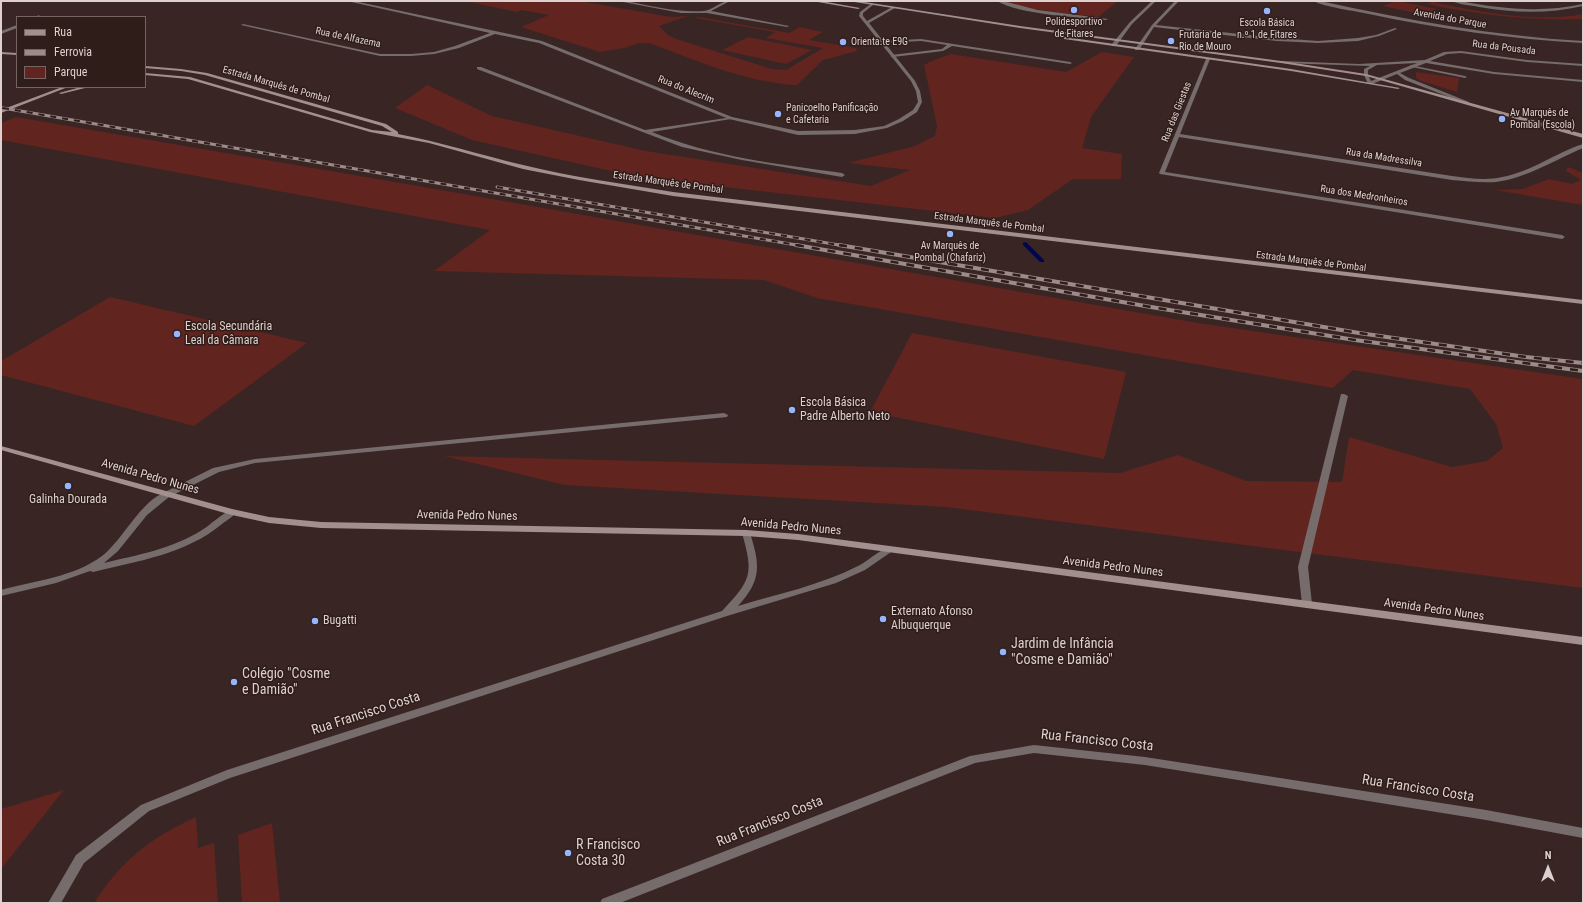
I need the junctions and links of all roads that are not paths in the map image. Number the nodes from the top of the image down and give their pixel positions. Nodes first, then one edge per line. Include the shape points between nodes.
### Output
1 (349, 1) edge
2 (620, 1) edge
3 (728, 1) edge
4 (814, 1) edge
5 (850, 1) edge
6 (999, 1) edge
7 (1154, 1) edge
8 (1177, 1) edge
9 (1315, 1) edge
10 (1454, 1) edge
11 (1578, 1) edge
12 (1583, 2) edge
13 (872, 4) junction
14 (1583, 5) edge
15 (893, 8) junction
16 (865, 9) junction
17 (872, 10) dead end
18 (879, 11) dead end
19 (707, 12) junction
20 (886, 12) junction
21 (1106, 19) dead end
22 (867, 22) junction
23 (242, 25) dead end
24 (16, 26) edge
25 (788, 26) dead end
26 (1153, 26) junction
27 (1395, 29) dead end
28 (496, 32) junction
29 (1, 33) edge
30 (1118, 40) junction
31 (882, 42) junction
32 (1583, 42) edge
33 (1141, 43) junction
34 (951, 45) junction
35 (1114, 45) junction
36 (1137, 49) junction
37 (1, 52) edge
38 (16, 54) edge
39 (893, 56) junction
40 (1208, 59) junction
41 (1281, 62) junction
42 (1424, 62) junction
43 (1070, 63) dead end
44 (1381, 64) junction
45 (1583, 65) edge
46 (1412, 66) junction
47 (146, 67) edge
48 (479, 68) dead end
49 (1398, 73) junction
50 (146, 74) edge
51 (1366, 75) junction
52 (181, 77) junction
53 (1465, 77) dead end
54 (146, 78) edge
55 (1382, 79) junction
56 (1583, 81) edge
57 (1370, 82) junction
58 (53, 88) edge
59 (63, 88) edge
60 (84, 88) edge
61 (46, 94) junction
62 (29, 101) junction
63 (1467, 103) junction
64 (1, 112) edge
65 (731, 118) junction
66 (645, 132) junction
67 (398, 134) junction
68 (1178, 134) junction
69 (1583, 136) edge
70 (1583, 146) edge
71 (1162, 172) joint
72 (842, 175) dead end
73 (1562, 237) dead end
74 (1583, 302) edge
75 (1344, 396) dead end
76 (724, 415) dead end
77 (1, 448) edge
78 (166, 495) junction
79 (232, 512) junction
80 (746, 534) junction
81 (890, 550) junction
82 (69, 575) junction
83 (1, 593) edge
84 (1307, 604) junction
85 (724, 614) junction
86 (1583, 642) edge
87 (1583, 833) edge
88 (54, 903) edge
89 (606, 903) edge

1 - 28 street, Rua do Alecrim
2 - 19 street via 681,12
3 - 19 street
4 - 16 street
5 - 13 street
6 - 21 street via 1043,12
7 - 30 street
8 - 26 street
9 - 32 street, Avenida do Parque via 1494,36
10 - 14 street via 1533,11 1568,9
11 - 12 street
13 - 15 street
13 - 16 street
15 - 20 street
15 - 30 street
16 - 17 street
16 - 22 street, Rua do Alecrim via 861,16
18 - 20 street
19 - 25 street
20 - 22 street
20 - 35 street
22 - 31 street, Rua do Alecrim
23 - 28 street, Rua de Alfazema via 380,55 434,53
24 - 29 street
26 - 27 street via 1301,41 1361,39
26 - 33 street
28 - 65 street, Rua do Alecrim via 540,42
30 - 33 street
30 - 35 street
31 - 34 street via 914,40
31 - 39 street, Rua do Alecrim
33 - 36 street
33 - 41 street
34 - 39 street via 943,50
34 - 43 street
35 - 36 street
36 - 40 street
37 - 38 street
39 - 65 street, Rua do Alecrim via 913,82 920,102 914,111 885,127 855,132 798,133
40 - 57 street
40 - 68 street, Rua das Giestas
41 - 44 street, Rua da Pousada
41 - 51 street
42 - 44 street, Rua da Pousada
42 - 45 street, Rua da Pousada via 1446,53 1461,52
42 - 46 street, Rua da Pousada
42 - 56 street, Rua da Pousada via 1494,73
44 - 51 street, Rua da Pousada via 1366,69
46 - 49 street, Rua da Pousada
46 - 53 street
47 - 67 street, Estrada Marquês de Pombal via 181,70 249,86 384,125
48 - 66 street
49 - 55 street, Rua da Pousada
49 - 63 street
50 - 52 street, Estrada Marquês de Pombal
51 - 55 street
51 - 57 street
52 - 54 street
52 - 67 street, Estrada Marquês de Pombal via 372,131
55 - 57 street
55 - 63 street
57 - 63 street
58 - 61 street
59 - 61 street
60 - 62 street
61 - 62 street
62 - 64 street
63 - 69 street
65 - 66 street
66 - 72 street via 682,145 732,157
67 - 74 street, Estrada Marquês de Pombal via 523,167 673,194
68 - 70 street, Rua da Madressilva via 1452,178 1479,180 1517,175
68 - 71 street, Rua das Giestas
71 - 73 street, Rua dos Medronheiros
75 - 84 street via 1303,567
76 - 78 street via 255,461 216,470
77 - 78 street, Avenida Pedro Nunes
78 - 79 street, Avenida Pedro Nunes
78 - 82 street via 141,516 104,560
79 - 80 street, Avenida Pedro Nunes via 269,520 321,525
79 - 82 street via 200,536 185,543
80 - 81 street, Avenida Pedro Nunes via 798,537
80 - 85 street, Rua Francisco Costa via 754,565 752,579 740,599
81 - 84 street, Avenida Pedro Nunes
81 - 85 street, Rua Francisco Costa via 862,568 834,581
82 - 83 street
84 - 86 street, Avenida Pedro Nunes
85 - 88 street, Rua Francisco Costa via 226,775 145,808 80,859
87 - 89 street, Rua Francisco Costa via 1486,815 1145,761 1034,748 974,759

